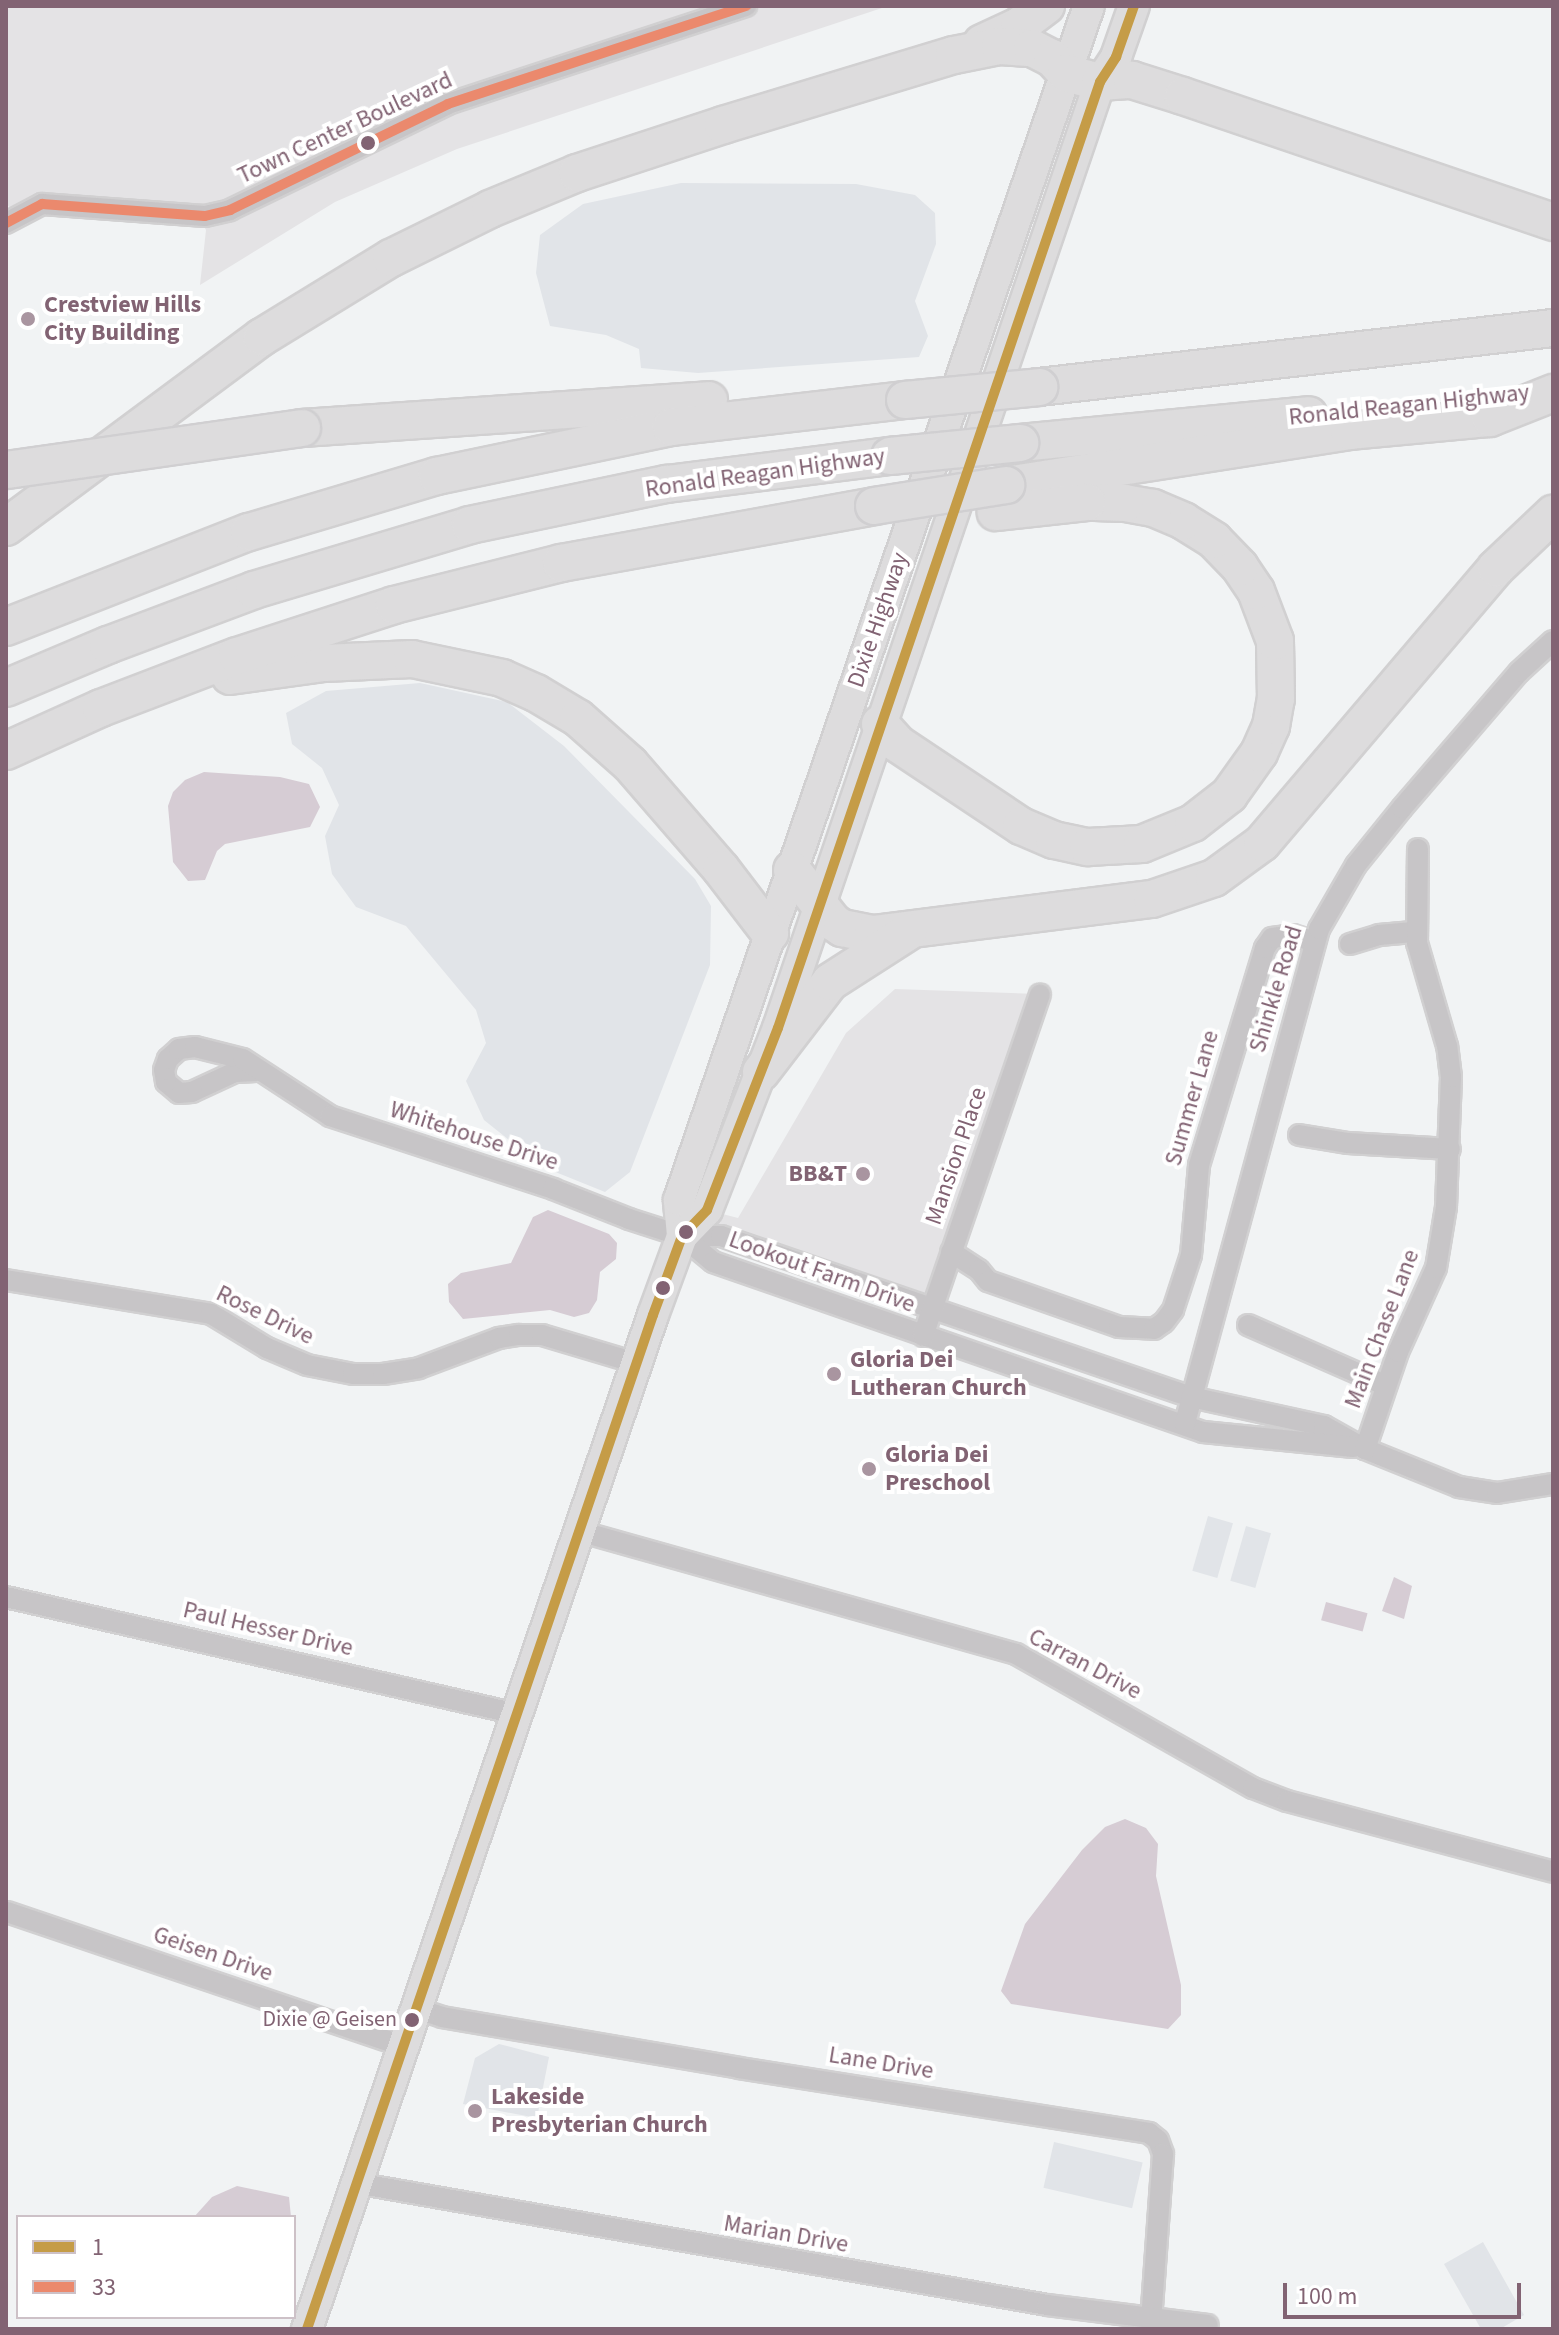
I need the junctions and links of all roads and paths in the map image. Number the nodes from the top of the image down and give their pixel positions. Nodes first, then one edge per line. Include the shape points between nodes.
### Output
1 (746, 6) edge
2 (1046, 6) edge
3 (1089, 6) edge
4 (1119, 6) edge
5 (1134, 6) edge
6 (954, 55) junction
7 (1083, 78) junction
8 (1553, 222) edge
9 (6, 223) edge
10 (1553, 328) edge
11 (1553, 392) edge
12 (905, 400) junction
13 (6, 470) edge
14 (1001, 498) junction
15 (1553, 514) edge
16 (6, 527) edge
17 (6, 627) edge
18 (1553, 641) edge
19 (157, 687) junction
20 (6, 688) edge
21 (880, 724) junction
22 (6, 751) edge
23 (1418, 849) dead end
24 (792, 870) junction
25 (819, 909) junction
26 (908, 932) junction
27 (1416, 932) junction
28 (770, 933) junction
29 (1315, 942) junction
30 (1350, 944) dead end
31 (1040, 994) dead end
32 (256, 1071) dead end
33 (761, 1072) junction
34 (1299, 1135) dead end
35 (1450, 1149) junction
36 (682, 1236) junction
37 (951, 1252) junction
38 (6, 1280) edge
39 (933, 1306) junction
40 (1248, 1325) dead end
41 (923, 1336) junction
42 (636, 1363) junction
43 (1385, 1385) junction
44 (1191, 1397) junction
45 (1185, 1423) junction
46 (1365, 1449) junction
47 (1553, 1484) edge
48 (579, 1531) junction
49 (6, 1597) edge
50 (517, 1714) junction
51 (1553, 1872) edge
52 (7, 1912) edge
53 (415, 2008) junction
54 (402, 2046) junction
55 (356, 2183) junction
56 (1151, 2321) junction
57 (1208, 2325) dead end
58 (307, 2329) edge

1 - 9 street, Town Center Boulevard via 448,104 230,210 205,216 42,204
2 - 6 highway via 1019,26
3 - 7 main road, Dixie Highway
4 - 7 main road via 1101,59
5 - 7 main road, Dixie Highway via 1116,57
6 - 7 highway via 1020,45
6 - 16 highway via 577,173 391,258 262,337
7 - 8 highway via 1132,80 1172,92
7 - 21 main road, Dixie Highway
7 - 24 main road, Dixie Highway
10 - 12 highway, bridge
11 - 14 highway via 1490,418 1349,431
11 - 20 highway, Ronald Reagan Highway, bridge via 890,456 667,484 470,525 254,590
12 - 13 highway, bridge via 843,388 302,428
12 - 17 highway via 671,427 437,476 249,532
14 - 19 highway via 757,529 561,563 394,605
14 - 21 highway via 1153,508 1214,540 1256,591 1275,641 1276,699 1259,753 1229,795 1182,829 1142,844 1088,847 1021,826 898,744
15 - 26 highway via 1496,568 1290,813 1214,878 1152,899
18 - 29 street, Shinkle Road via 1519,672 1356,865
19 - 22 highway
19 - 28 highway via 380,659 453,665 502,678 568,712 604,739 721,869
21 - 25 main road, Dixie Highway
23 - 27 street, Main Chase Lane
24 - 25 highway
24 - 28 main road, Dixie Highway
25 - 26 highway via 842,928 873,934
25 - 33 main road, Dixie Highway
26 - 33 highway via 830,982
27 - 30 street
27 - 35 street, Main Chase Lane via 1420,964 1447,1046
28 - 36 main road, Dixie Highway via 679,1200
29 - 37 street, Summer Lane via 1293,935 1272,938 1265,948 1199,1165 1191,1255 1164,1322 1141,1331 1119,1327 988,1281
29 - 44 street, Shinkle Road
31 - 37 street, Mansion Place
32 - 36 street, Whitehouse Drive via 330,1116
33 - 36 main road, Dixie Highway via 707,1210
34 - 35 street
35 - 43 street, Main Chase Lane via 1436,1268
36 - 39 street, Lookout Farm Drive via 721,1236
36 - 41 street, Lookout Farm Drive via 713,1262
36 - 42 main road, Dixie Highway
37 - 39 street, Mansion Place
38 - 42 street, Rose Drive via 211,1314 307,1365 353,1374 419,1368 519,1335 542,1335
39 - 41 street, Mansion Place
39 - 44 street, Lookout Farm Drive
40 - 43 street
41 - 45 street, Lookout Farm Drive
42 - 48 main road, Dixie Highway
43 - 46 street, Main Chase Lane
44 - 45 street, Shinkle Road
44 - 46 street, Lookout Farm Drive via 1313,1422
45 - 46 street, Lookout Farm Drive via 1231,1438 1297,1439
46 - 47 street, Lookout Farm Drive via 1471,1490 1513,1493
48 - 50 main road, Dixie Highway
48 - 51 street, Carran Drive via 1016,1654 1253,1788
49 - 50 street, Paul Hesser Drive
50 - 53 main road, Dixie Highway
52 - 54 street, Geisen Drive
53 - 54 main road, Dixie Highway
53 - 56 street, Lane Drive via 739,2068 1149,2133 1163,2154
54 - 55 main road, Dixie Highway
55 - 56 street, Marian Drive
55 - 58 main road, Dixie Highway
56 - 57 street, Marian Drive

